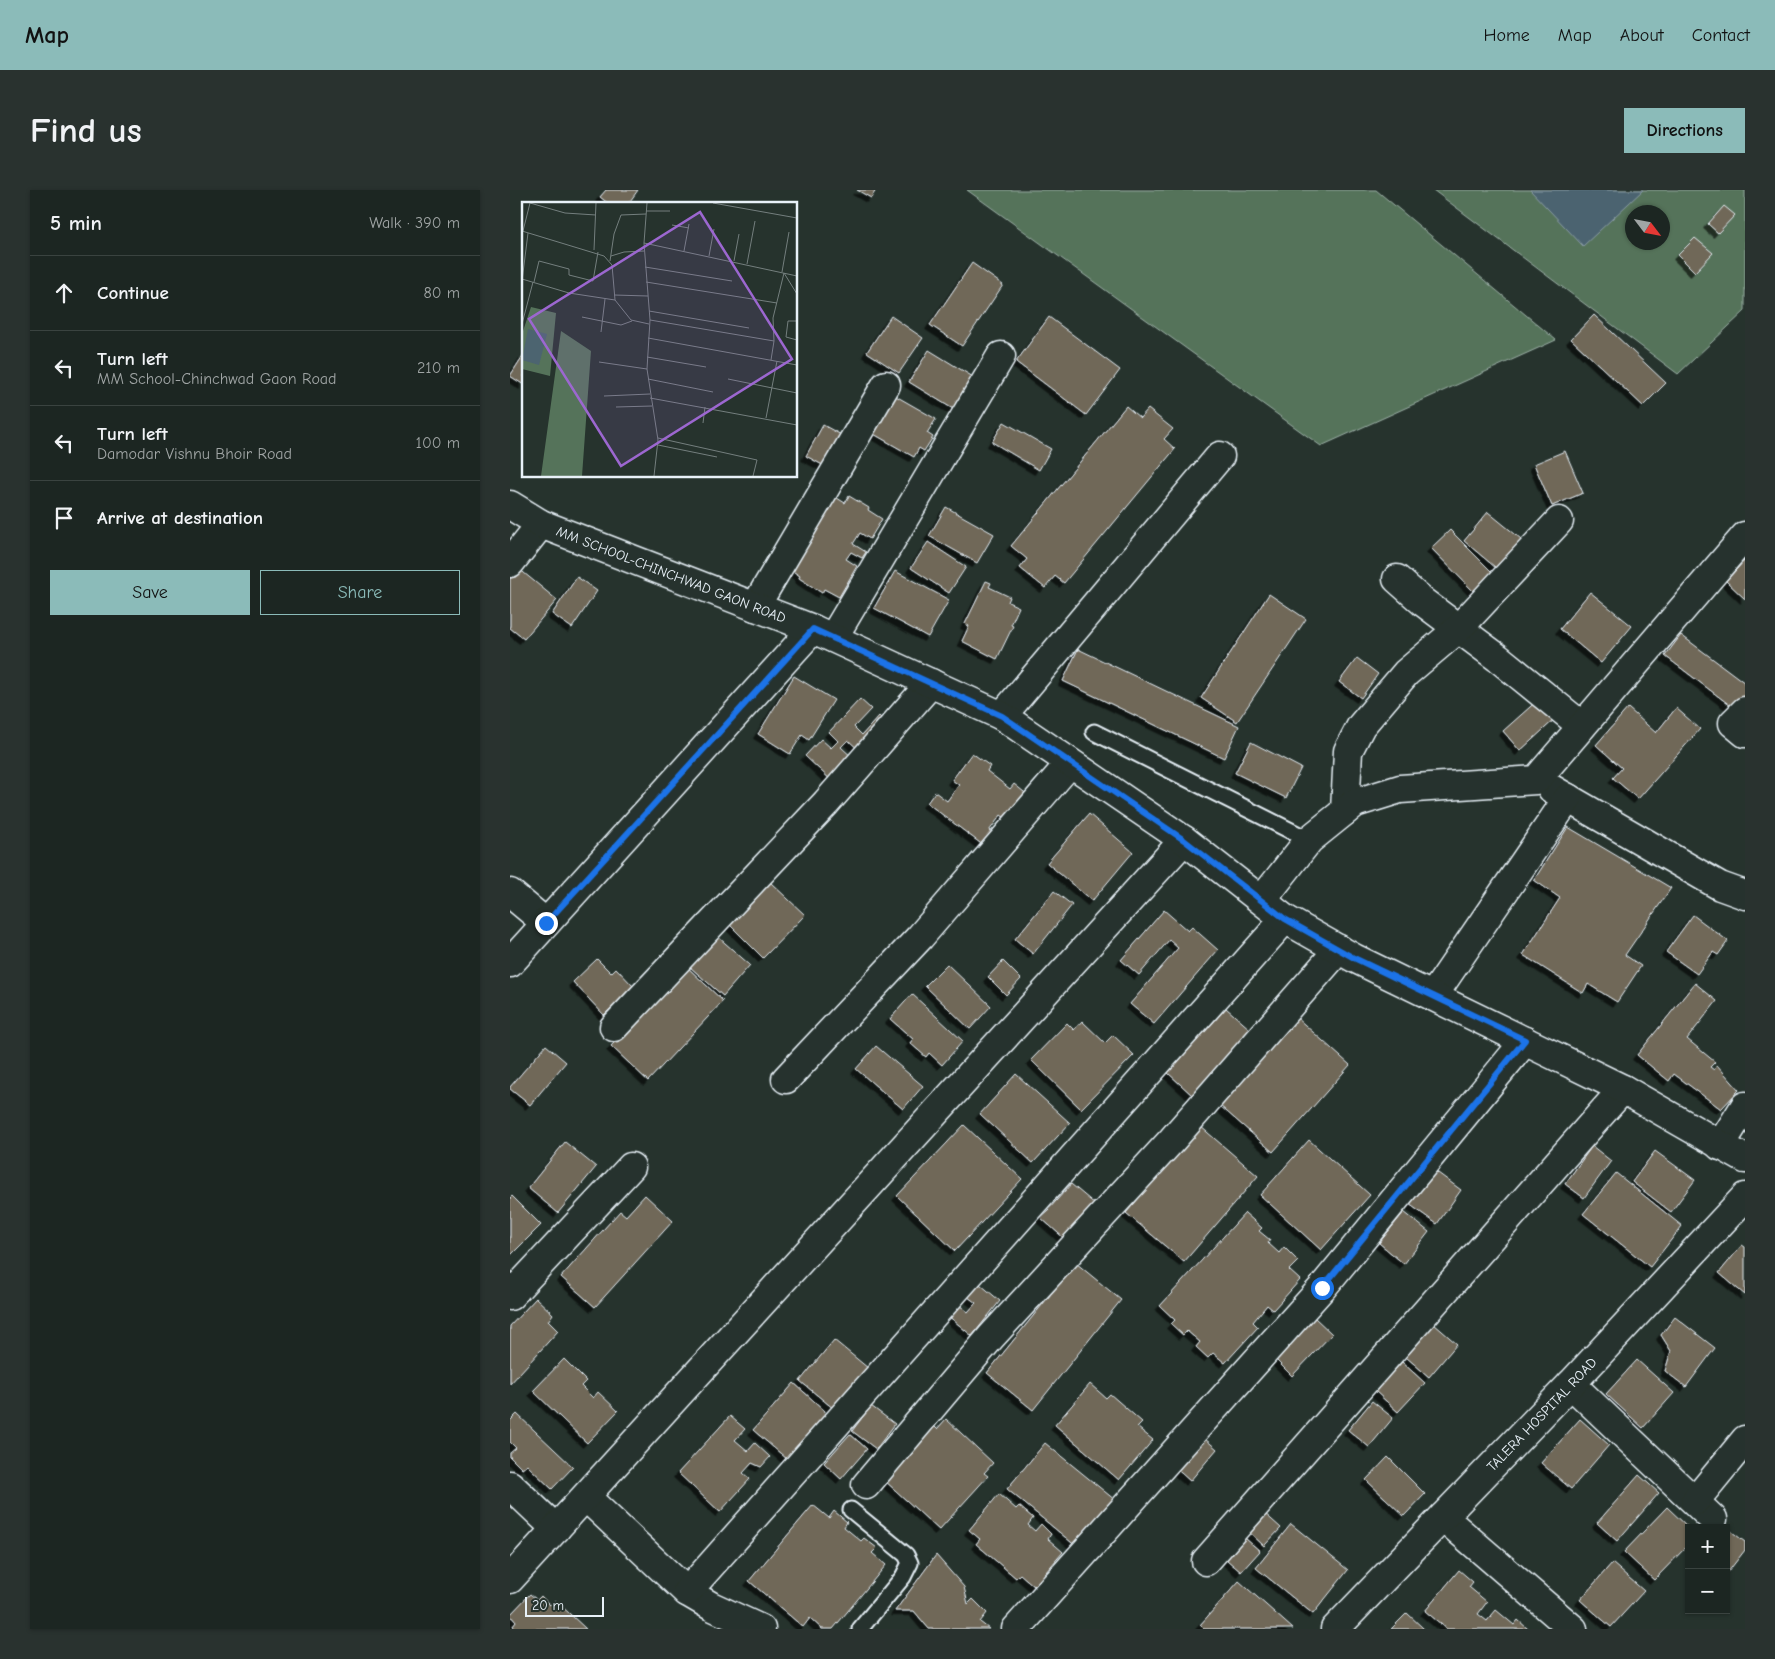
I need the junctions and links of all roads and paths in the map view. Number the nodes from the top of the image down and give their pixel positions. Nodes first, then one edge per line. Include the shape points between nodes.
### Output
1 (1001, 356) dead end
2 (886, 385) dead end
3 (1220, 456) dead end
4 (510, 505) edge
5 (1559, 521) dead end
6 (541, 524) junction
7 (1745, 536) edge
8 (510, 563) edge
9 (1397, 579) dead end
10 (755, 607) junction
11 (1458, 628) junction
12 (823, 634) junction
13 (931, 683) junction
14 (1745, 711) edge
15 (1002, 716) junction
16 (1582, 726) junction
17 (1094, 732) dead end
18 (1745, 733) edge
19 (1070, 763) junction
20 (1536, 780) junction
21 (1568, 798) junction
22 (1345, 811) junction
23 (1184, 840) junction
24 (1309, 840) junction
25 (510, 893) edge
26 (1745, 895) edge
27 (1262, 900) junction
28 (1285, 919) junction
29 (546, 923) junction
30 (1339, 949) junction
31 (510, 963) edge
32 (1433, 996) junction
33 (614, 1027) dead end
34 (1525, 1040) junction
35 (786, 1078) dead end
36 (1623, 1089) junction
37 (1745, 1106) edge
38 (1720, 1146) junction
39 (1745, 1159) edge
40 (631, 1167) dead end
41 (1745, 1197) edge
42 (510, 1296) edge
43 (1571, 1384) junction
44 (1745, 1440) edge
45 (510, 1485) edge
46 (866, 1485) dead end
47 (586, 1497) junction
48 (851, 1510) dead end
49 (1443, 1517) junction
50 (556, 1529) junction
51 (1206, 1561) dead end
52 (510, 1579) edge
53 (688, 1592) junction
54 (762, 1629) edge
55 (860, 1629) edge
56 (1016, 1629) edge
57 (1336, 1629) edge
58 (1573, 1629) edge

1 - 12 street
2 - 10 street
3 - 15 street
4 - 6 street, MM SCHOOL-CHINCHWAD GAON ROAD
5 - 11 street
6 - 8 street
6 - 10 street, MM SCHOOL-CHINCHWAD GAON ROAD
7 - 16 street
9 - 11 street
10 - 12 street, MM SCHOOL-CHINCHWAD GAON ROAD
11 - 16 street
11 - 22 street via 1406,673 1361,726 1348,751
12 - 13 street, MM SCHOOL-CHINCHWAD GAON ROAD
12 - 29 street
13 - 15 street, MM SCHOOL-CHINCHWAD GAON ROAD
13 - 33 street via 826,803
14 - 18 street via 1733,723
15 - 19 street, MM SCHOOL-CHINCHWAD GAON ROAD
16 - 20 street
17 - 24 lane
19 - 23 street, MM SCHOOL-CHINCHWAD GAON ROAD
19 - 35 street via 920,937
20 - 21 street
20 - 22 street via 1400,789 1355,803
21 - 26 street via 1720,886
21 - 32 street
22 - 24 street
23 - 27 street, MM SCHOOL-CHINCHWAD GAON ROAD
23 - 47 street
24 - 27 street
25 - 29 street
27 - 28 street, MM SCHOOL-CHINCHWAD GAON ROAD
28 - 30 street, MM SCHOOL-CHINCHWAD GAON ROAD
28 - 53 street
29 - 31 street
30 - 32 street, MM SCHOOL-CHINCHWAD GAON ROAD
30 - 46 street via 1172,1140 991,1337
32 - 34 street, MM SCHOOL-CHINCHWAD GAON ROAD
34 - 36 street, MM SCHOOL-CHINCHWAD GAON ROAD
34 - 56 street via 1322,1288
36 - 38 street, MM SCHOOL-CHINCHWAD GAON ROAD
36 - 51 street
37 - 38 street
38 - 39 street, MM SCHOOL-CHINCHWAD GAON ROAD
40 - 42 street
41 - 43 street, TALERA HOSPITAL ROAD
43 - 44 street via 1704,1510
43 - 49 street, TALERA HOSPITAL ROAD
45 - 50 street
47 - 50 street
47 - 53 street
48 - 55 lane via 906,1556 910,1563 904,1577
49 - 57 street, TALERA HOSPITAL ROAD
49 - 58 street
50 - 52 street
53 - 54 street

